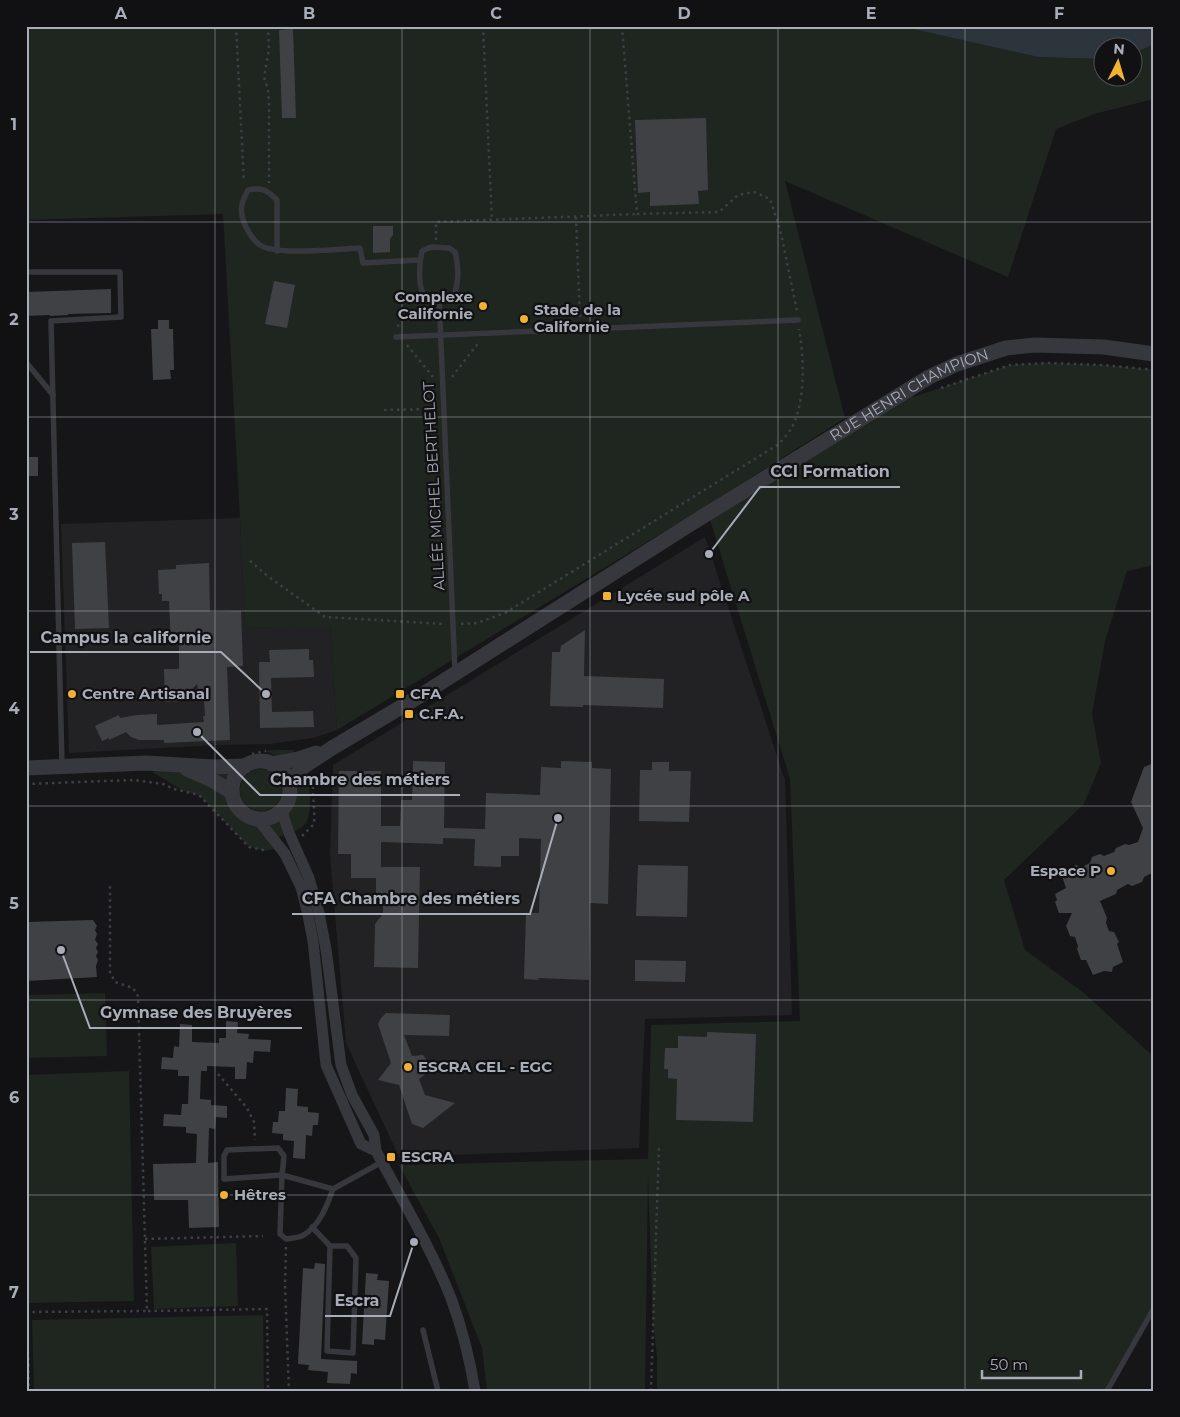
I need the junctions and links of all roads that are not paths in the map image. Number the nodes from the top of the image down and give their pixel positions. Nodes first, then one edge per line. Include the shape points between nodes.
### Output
1 (277, 251) junction
2 (420, 260) junction
3 (26, 272) edge
4 (439, 298) junction
5 (798, 320) road end
6 (440, 334) junction
7 (396, 337) dead end
8 (1154, 354) edge
9 (26, 362) edge
10 (52, 395) junction
11 (455, 674) junction
12 (332, 748) junction
13 (271, 757) junction
14 (246, 761) junction
15 (176, 764) junction
16 (62, 767) junction
17 (26, 768) edge
18 (289, 784) junction
19 (232, 792) junction
20 (285, 806) junction
21 (254, 818) junction
22 (376, 1151) junction
23 (382, 1162) junction
24 (282, 1174) junction
25 (333, 1189) junction
26 (312, 1227) junction
27 (330, 1246) junction
28 (1154, 1308) edge
29 (423, 1330) dead end
30 (438, 1391) edge
31 (475, 1391) edge
32 (1107, 1391) edge

1 - 1 lane via 260,246 249,234 242,217 241,203 248,190 258,188 278,200
1 - 2 lane via 360,248 363,263
2 - 4 lane via 421,289 425,295
2 - 4 lane via 422,251 431,247 449,248 455,252 458,262 454,296
3 - 10 lane via 120,272 121,317 51,322
4 - 6 lane, ALLÉE MICHEL BERTHELOT
5 - 6 lane
6 - 7 lane
6 - 11 lane, ALLÉE MICHEL BERTHELOT
8 - 11 street, RUE HENRI CHAMPION via 1104,347 1034,345 1006,348 950,367 708,513
9 - 10 lane
10 - 16 lane
11 - 12 street, RUE HENRI CHAMPION
12 - 13 street, RUE HENRI CHAMPION via 298,759
12 - 18 street, RUE HENRI CHAMPION via 304,767
13 - 14 street via 259,762
13 - 18 street
14 - 15 street via 214,767
14 - 19 street via 235,777
15 - 16 street
15 - 19 street
16 - 17 street
18 - 20 street
19 - 21 street via 240,810
20 - 21 street via 272,817
20 - 22 street via 283,815 309,878 319,913 341,1066 352,1095 374,1135
21 - 22 street via 285,854 301,887 313,942 326,1066 362,1144
22 - 23 street
23 - 25 lane
23 - 31 street via 451,1298 472,1369
24 - 24 lane via 284,1156 278,1148 227,1150 224,1156 224,1179
24 - 25 lane
24 - 26 lane via 280,1234 286,1239 302,1236
25 - 26 lane via 325,1212
26 - 27 lane
27 - 27 lane via 327,1351 353,1353 356,1258 348,1246
28 - 32 lane
29 - 30 lane

